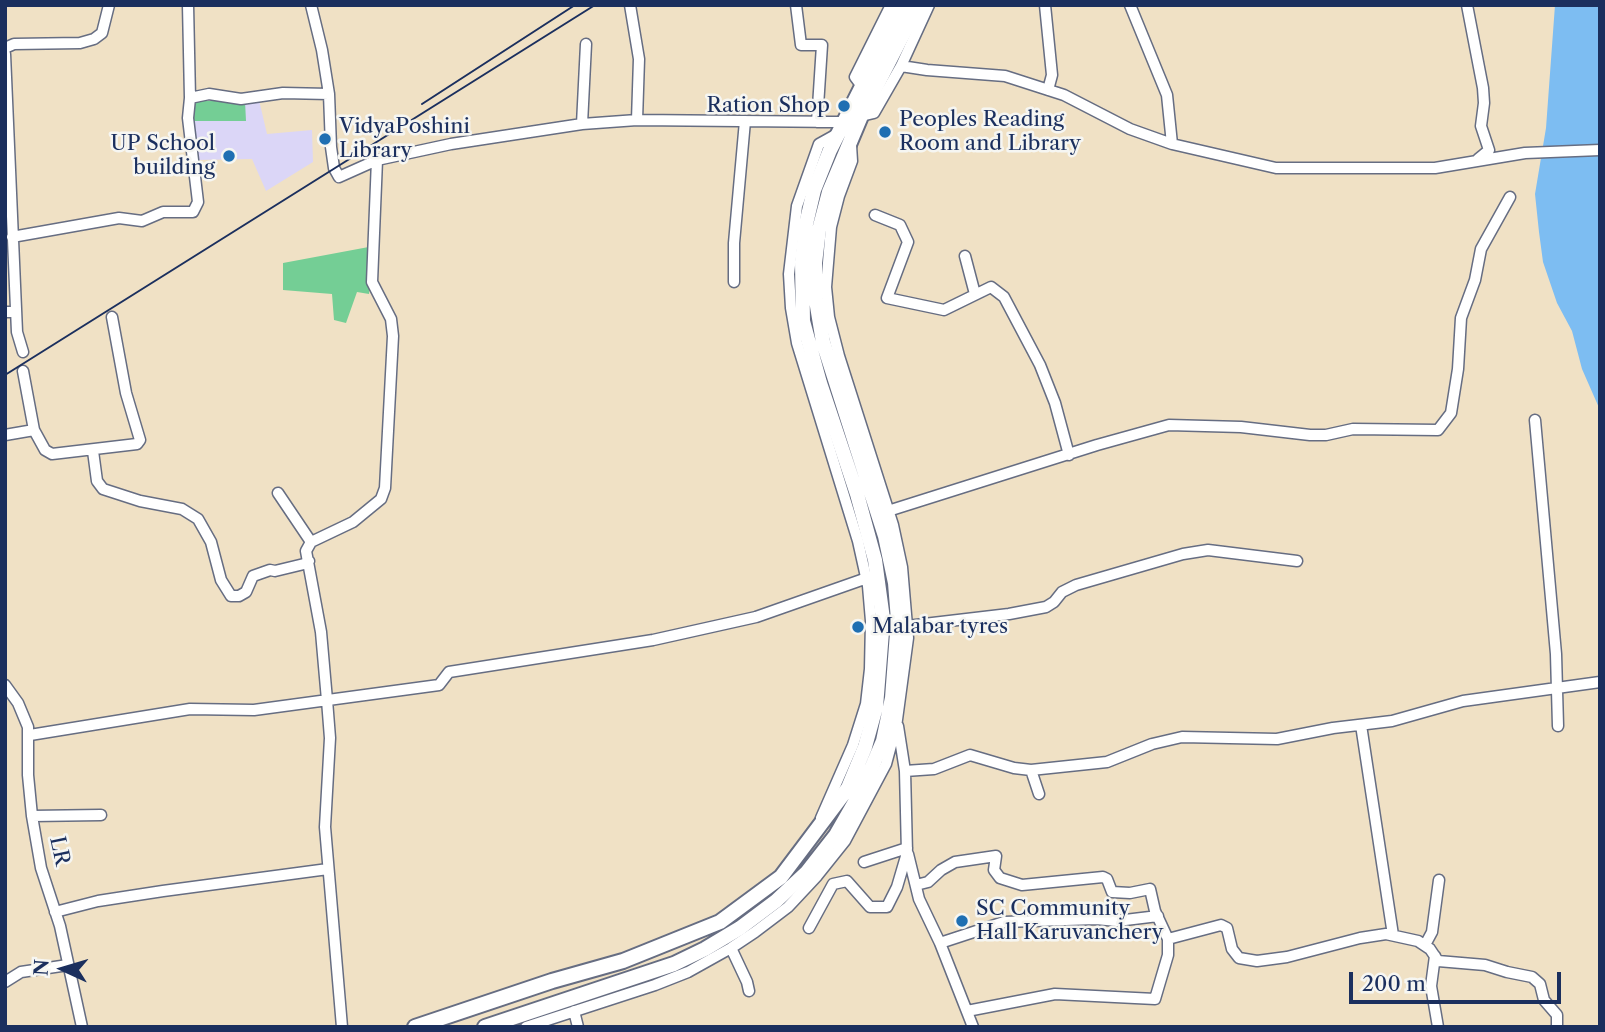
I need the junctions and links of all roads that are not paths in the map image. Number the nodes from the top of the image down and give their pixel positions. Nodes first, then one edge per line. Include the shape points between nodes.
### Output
1 (109, 5) edge
2 (188, 5) edge
3 (311, 5) edge
4 (630, 5) edge
5 (796, 5) edge
6 (891, 5) edge
7 (903, 5) edge
8 (918, 5) edge
9 (929, 5) edge
10 (1045, 5) edge
11 (1130, 5) edge
12 (1467, 5) edge
13 (586, 44) dead end
14 (5, 48) edge
15 (5, 54) edge
16 (901, 66) junction
17 (861, 85) junction
18 (1048, 90) junction
19 (328, 94) junction
20 (190, 98) junction
21 (861, 116) junction
22 (637, 120) junction
23 (744, 121) junction
24 (817, 122) junction
25 (582, 124) junction
26 (840, 128) junction
27 (851, 141) junction
28 (1171, 144) junction
29 (1600, 150) edge
30 (377, 160) junction
31 (1478, 160) junction
32 (1510, 197) dead end
33 (875, 215) dead end
34 (12, 237) junction
35 (965, 256) dead end
36 (734, 282) dead end
37 (975, 294) junction
38 (11, 312) edge
39 (112, 317) dead end
40 (23, 352) dead end
41 (23, 371) dead end
42 (1535, 420) dead end
43 (34, 430) junction
44 (5, 435) edge
45 (93, 451) junction
46 (1069, 455) junction
47 (278, 493) dead end
48 (888, 511) junction
49 (311, 542) junction
50 (309, 561) junction
51 (1297, 561) dead end
52 (867, 578) junction
53 (907, 626) junction
54 (1600, 681) edge
55 (5, 685) edge
56 (1556, 688) junction
57 (327, 701) junction
58 (897, 722) junction
59 (1361, 725) junction
60 (1558, 726) dead end
61 (30, 735) junction
62 (1031, 770) junction
63 (905, 771) junction
64 (1039, 794) dead end
65 (101, 815) dead end
66 (32, 816) junction
67 (816, 831) junction
68 (907, 851) junction
69 (864, 862) dead end
70 (328, 869) junction
71 (1439, 880) dead end
72 (916, 885) junction
73 (55, 912) junction
74 (1158, 916) junction
75 (809, 928) dead end
76 (1393, 935) junction
77 (1168, 939) junction
78 (940, 943) junction
79 (1424, 945) junction
80 (731, 948) junction
81 (1435, 956) junction
82 (68, 965) junction
83 (5, 982) edge
84 (749, 991) dead end
85 (574, 1011) junction
86 (967, 1011) junction
87 (82, 1027) edge
88 (342, 1027) edge
89 (415, 1027) edge
90 (485, 1027) edge
91 (526, 1027) edge
92 (578, 1027) edge
93 (973, 1027) edge
94 (1438, 1027) edge
95 (1557, 1027) edge

1 - 14 street via 102,33 94,38
2 - 20 street
3 - 19 street
4 - 22 street via 639,59
5 - 24 street via 801,45 822,45
6 - 17 street via 855,77
7 - 17 highway
8 - 21 highway
9 - 16 street
10 - 18 street via 1052,75
11 - 28 street via 1167,95
12 - 31 street via 1485,103 1481,127 1489,150
13 - 25 street
15 - 34 street
16 - 18 street via 1005,76
16 - 21 street via 874,113
17 - 21 highway
17 - 26 highway
18 - 28 street
19 - 20 street
19 - 30 street via 331,147 339,177
20 - 34 street via 188,118 198,202 193,212 163,212 142,220 119,218
21 - 27 highway
22 - 23 street
22 - 25 street
23 - 24 street
23 - 36 street
24 - 26 street
25 - 30 street
26 - 52 street via 819,144 797,206 789,274 791,308 797,343
26 - 67 highway via 814,190 806,225 803,321 875,560 883,619 876,707 865,747 848,788
27 - 48 street via 852,161 831,227 826,287 839,356
27 - 90 highway via 819,230 815,294 822,342 882,524 895,583 896,661 883,741 836,835 807,872 740,928 674,964
28 - 31 street via 1276,168 1435,168
29 - 31 street
30 - 49 street via 372,282 391,319 393,336 385,488 381,499 353,522
32 - 46 street via 1481,249 1461,318 1451,414 1437,430 1353,429 1310,435 1169,425
33 - 37 street via 900,225 908,242 887,298 944,310
34 - 38 street
35 - 37 street
37 - 46 street via 991,287 1004,297 1040,365
38 - 40 street
39 - 45 street via 140,440
41 - 43 street
42 - 56 street
43 - 44 street
43 - 45 street via 52,454
45 - 50 street via 97,481 103,489 182,509 198,519 230,596 246,592 253,576
46 - 48 street
47 - 49 street
48 - 53 street via 902,567
49 - 50 street via 306,551
50 - 57 street
51 - 53 street via 1208,550 1183,554 1076,585 1046,607
52 - 57 street via 744,620 653,640 449,672 439,685
52 - 67 street via 871,621 866,704
53 - 58 street
54 - 56 street
55 - 61 street, LR via 18,703
56 - 59 street via 1463,701
56 - 60 street
57 - 61 street via 254,710 190,709
57 - 70 street
58 - 63 street
58 - 80 street via 886,764 845,841 788,907
59 - 62 street via 1277,739 1182,737 1107,762
59 - 76 street
61 - 66 street, LR
62 - 63 street via 970,755 934,769
62 - 64 street
63 - 68 street
65 - 66 street
66 - 73 street, LR
67 - 89 highway via 781,877 720,922 623,961
68 - 69 street
68 - 72 street
68 - 75 street via 887,907 870,907 847,881 833,884
70 - 73 street via 98,901
70 - 88 street
71 - 79 street via 1432,932
72 - 74 street via 928,883 955,862 996,856 994,870 1000,878 1022,885 1103,877 1112,891 1150,889
72 - 78 street
73 - 82 street, LR
74 - 77 street
74 - 78 street via 1004,922
76 - 77 street via 1257,961 1239,958 1222,925
76 - 79 street
77 - 86 street via 1155,999 1055,994
78 - 86 street
79 - 81 street
80 - 84 street
80 - 85 street via 688,972
81 - 94 street via 1431,986
81 - 95 street via 1438,961 1485,965 1532,977 1557,1015
82 - 83 street via 21,972
82 - 87 street, LR
85 - 91 street
85 - 92 street
86 - 93 street

